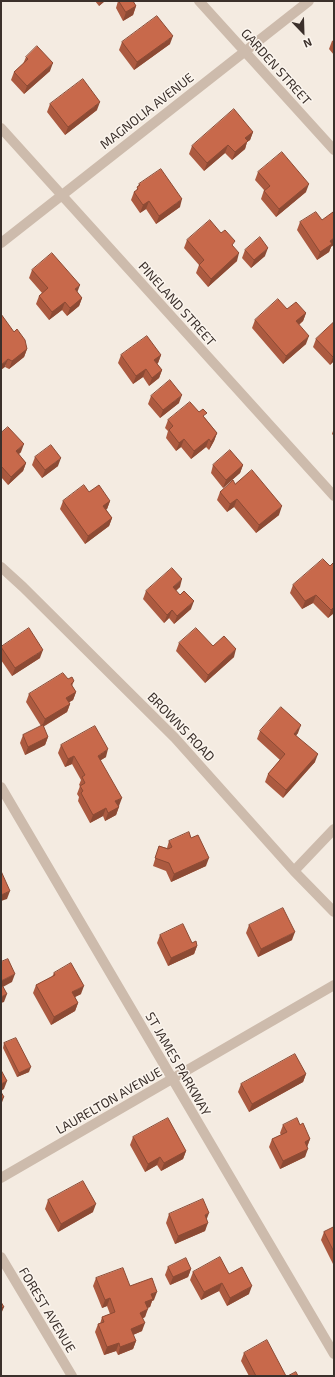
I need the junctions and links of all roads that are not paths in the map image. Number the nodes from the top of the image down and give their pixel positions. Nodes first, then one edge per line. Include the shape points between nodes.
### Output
1 (198, 1) edge
2 (309, 1) edge
3 (244, 51) junction
4 (1, 128) edge
5 (334, 150) edge
6 (62, 195) junction
7 (1, 243) edge
8 (334, 496) edge
9 (1, 567) edge
10 (1, 787) edge
11 (334, 829) edge
12 (294, 871) junction
13 (334, 912) edge
14 (334, 985) edge
15 (172, 1080) junction
16 (1, 1178) edge
17 (1, 1257) edge
18 (334, 1354) edge
19 (72, 1376) edge

1 - 3 street, GARDEN STREET
2 - 3 street, MAGNOLIA AVENUE
3 - 5 street, GARDEN STREET
3 - 6 street, MAGNOLIA AVENUE
4 - 6 street, PINELAND STREET
6 - 7 street, MAGNOLIA AVENUE
6 - 8 street, PINELAND STREET
9 - 12 street, BROWNS ROAD via 175,738
10 - 15 street, ST JAMES PARKWAY
11 - 12 street
12 - 13 street, BROWNS ROAD
14 - 15 street, LAURELTON AVENUE
15 - 16 street, LAURELTON AVENUE
15 - 18 street, ST JAMES PARKWAY
17 - 19 street, FOREST AVENUE

